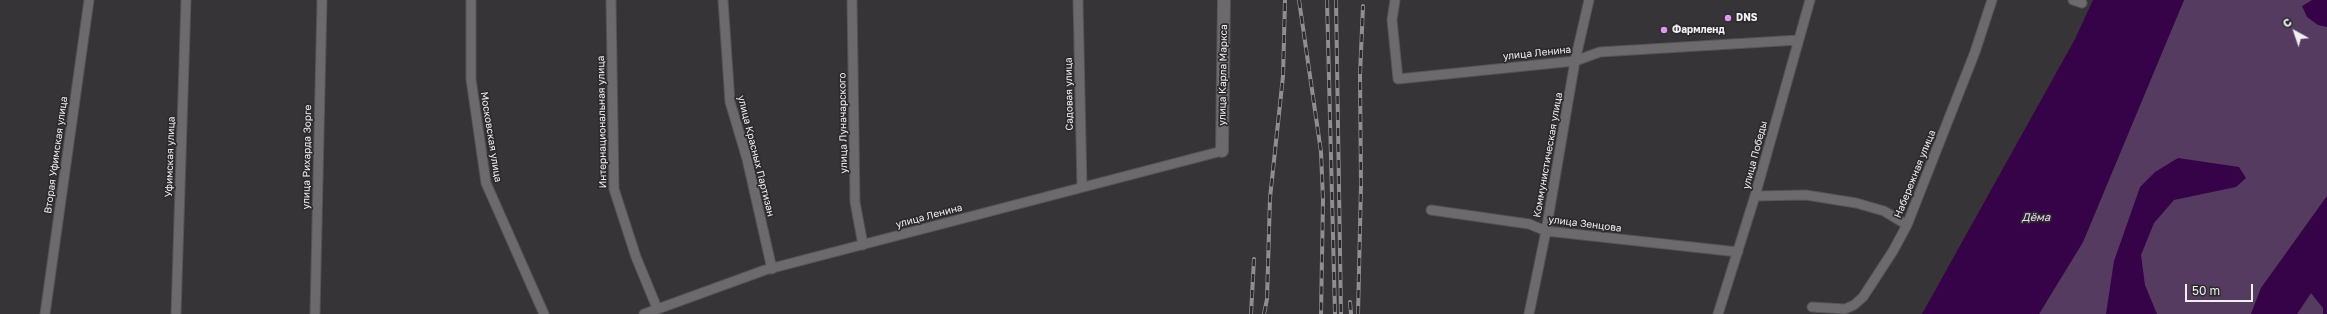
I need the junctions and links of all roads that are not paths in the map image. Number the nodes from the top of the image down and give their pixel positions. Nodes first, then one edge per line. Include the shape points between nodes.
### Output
1 (89, 0) edge
2 (186, 0) edge
3 (322, 0) edge
4 (471, 0) edge
5 (611, 0) edge
6 (722, 0) edge
7 (852, 0) edge
8 (1078, 0) edge
9 (1224, 0) edge
10 (1396, 0) edge
11 (1589, 0) edge
12 (1810, 0) edge
13 (1992, 0) edge
14 (1798, 40) junction
15 (1575, 61) junction
16 (1222, 150) joint
17 (1082, 187) junction
18 (1755, 196) junction
19 (1431, 210) dead end
20 (1907, 225) junction
21 (1546, 231) junction
22 (863, 245) junction
23 (1738, 252) junction
24 (772, 269) junction
25 (1812, 307) dead end
26 (657, 308) junction
27 (45, 314) edge
28 (176, 314) edge
29 (315, 314) edge
30 (544, 314) edge
31 (644, 314) edge
32 (1529, 314) edge
33 (1718, 314) edge

1 - 27 street, Вторая Уфимская улица
2 - 28 street, Уфимская улица
3 - 29 street, улица Рихарда Зорге
4 - 30 street, Московская улица via 471,79 486,183
5 - 26 street, Интернациональная улица via 614,189 636,257
6 - 24 street, улица Красных Партизан via 730,102 747,159
7 - 22 street, улица Луначарского via 855,202
8 - 17 street, Садовая улица
9 - 16 street, улица Карла Маркса
10 - 15 street, улица Ленина via 1392,20 1398,79
11 - 15 street, Коммунистическая улица
12 - 14 street, улица Победы
13 - 20 street, Набережная улица via 1975,52
14 - 15 street, улица Ленина via 1600,52
14 - 18 street, улица Победы
15 - 21 street, Коммунистическая улица
16 - 17 street, улица Ленина
17 - 22 street, улица Ленина
18 - 20 street via 1806,195 1856,203 1884,211
18 - 23 street, улица Победы
19 - 21 street, улица Зенцова via 1528,224
20 - 25 street, Набережная улица via 1893,252 1863,297 1844,309
21 - 23 street, улица Зенцова
21 - 32 street, Коммунистическая улица
22 - 24 street, улица Ленина
23 - 33 street, улица Победы
24 - 26 street, улица Ленина
26 - 31 street, улица Ленина

